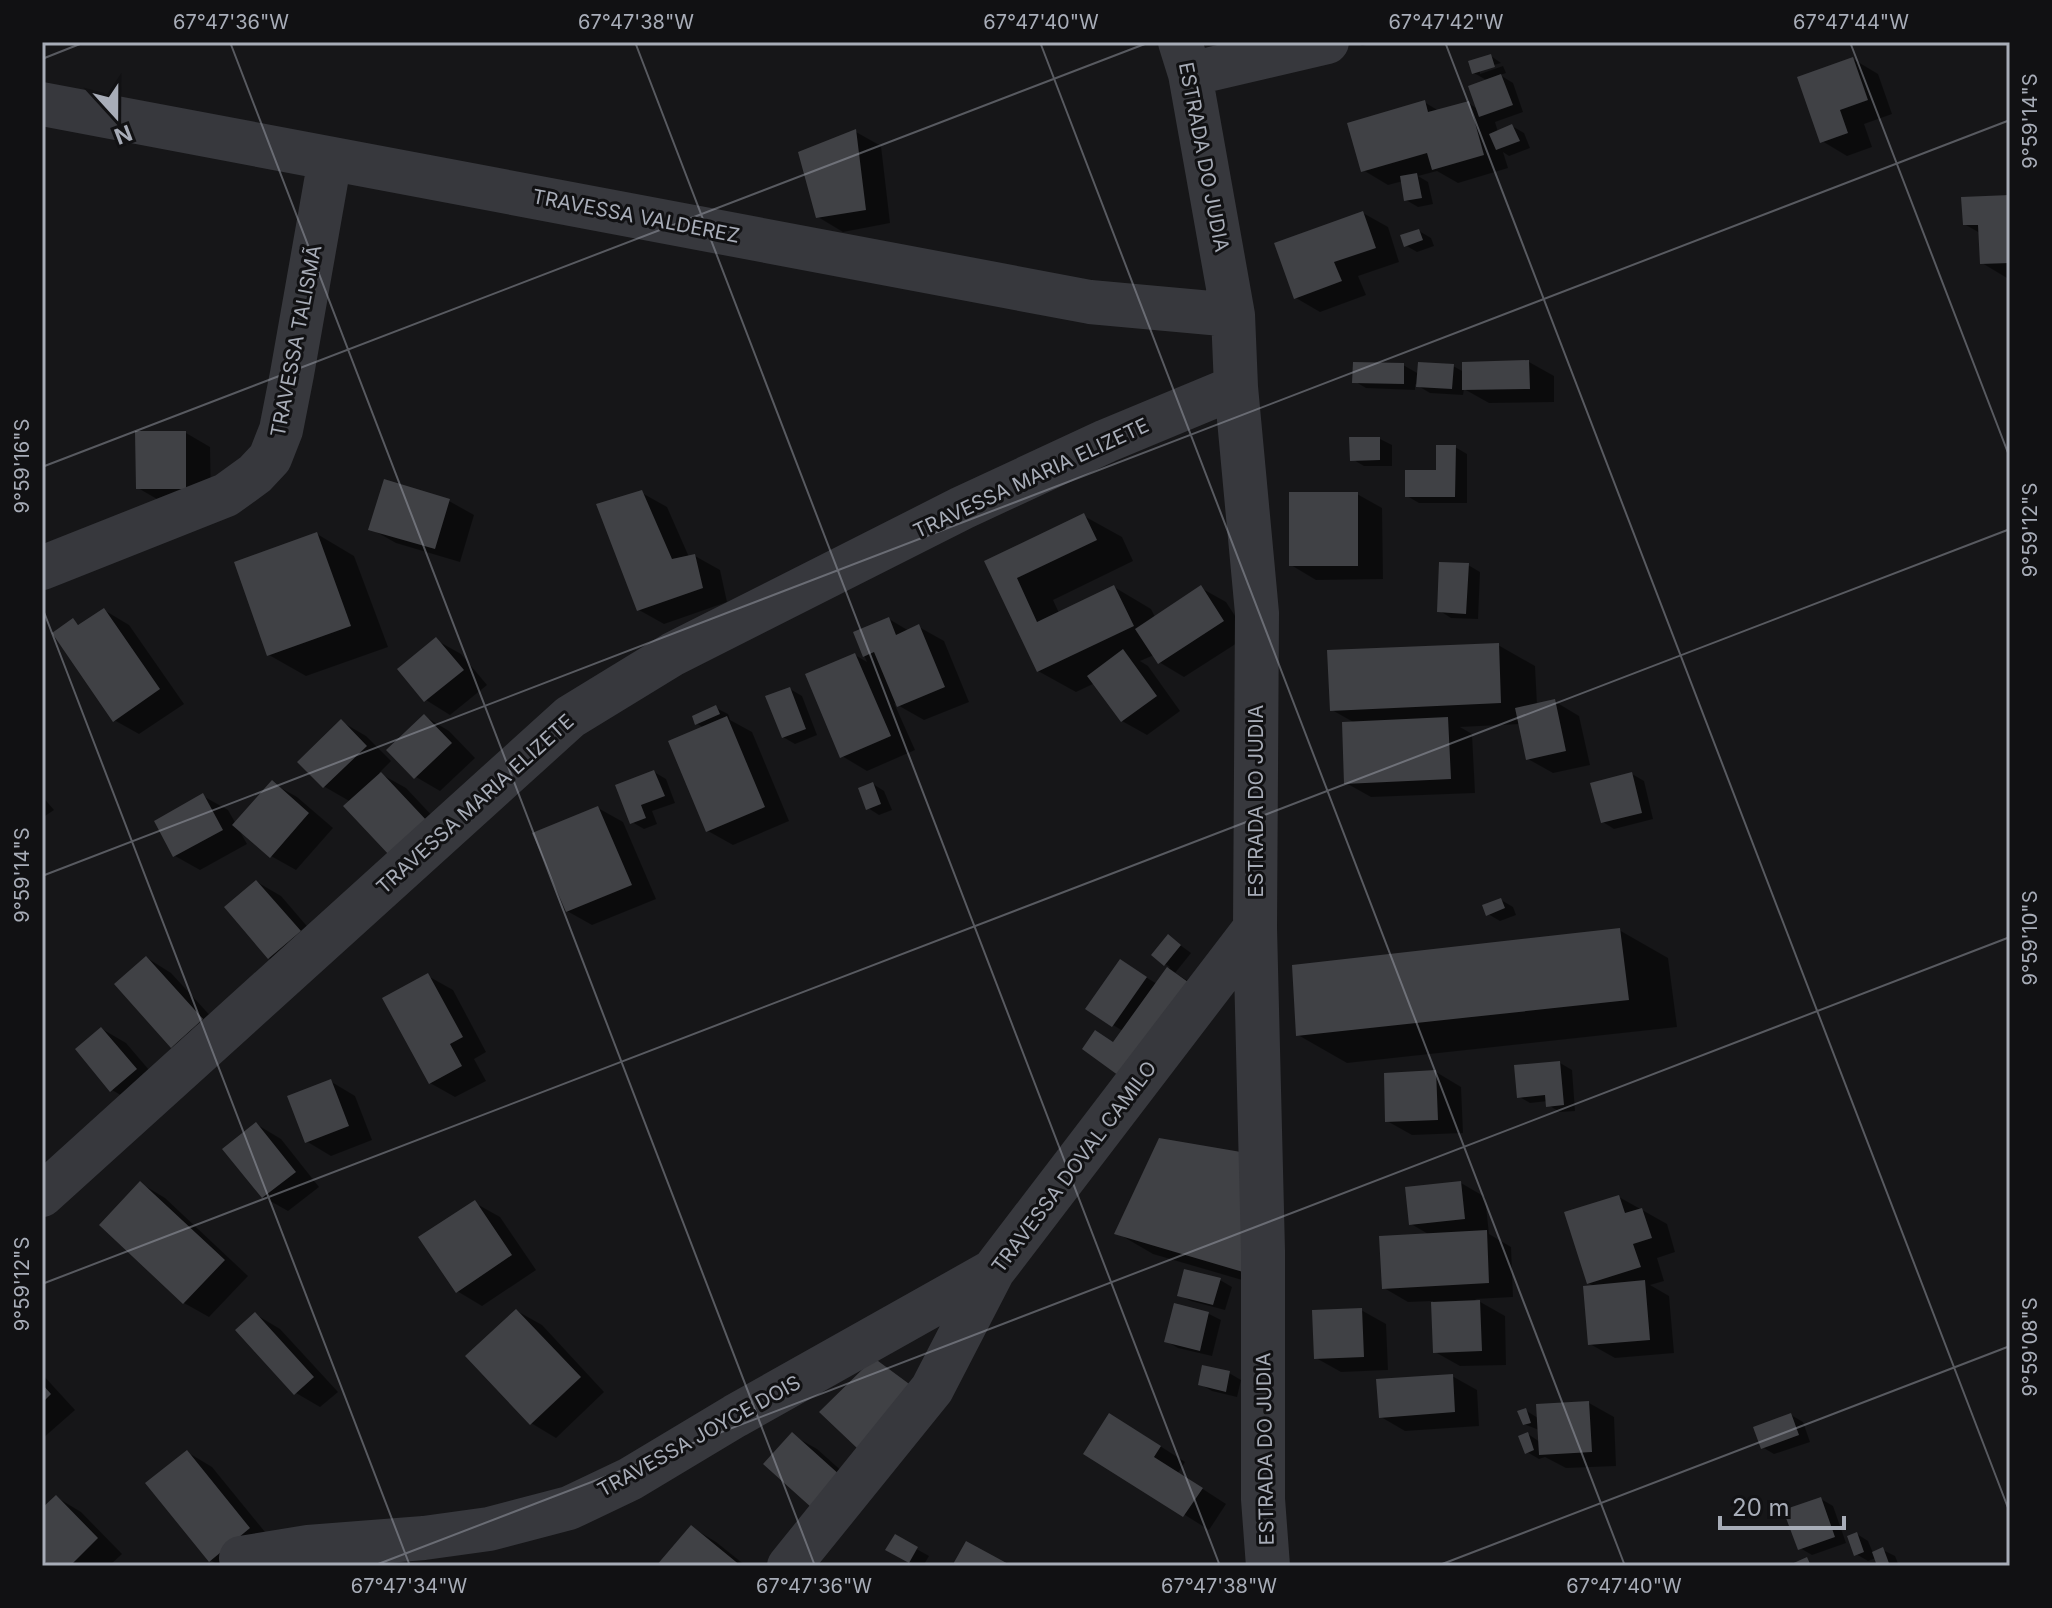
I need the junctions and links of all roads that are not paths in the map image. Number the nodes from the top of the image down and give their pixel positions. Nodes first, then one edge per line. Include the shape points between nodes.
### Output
1 (1327, 42) edge
2 (1185, 58) edge
3 (42, 104) edge
4 (330, 159) junction
5 (1233, 315) junction
6 (1236, 387) junction
7 (42, 568) edge
8 (1255, 928) junction
9 (42, 1195) edge
10 (993, 1271) junction
11 (241, 1558) dead end
12 (789, 1566) edge
13 (1268, 1566) edge

1 - 2 street
2 - 5 street, ESTRADA DO JUDIA
3 - 4 street, TRAVESSA VALDEREZ
4 - 5 street, TRAVESSA VALDEREZ via 1090,302
4 - 7 street, TRAVESSA TALISMÃ via 281,430 270,458 226,495
5 - 6 street, ESTRADA DO JUDIA
6 - 8 street, ESTRADA DO JUDIA via 1257,613
6 - 9 street, TRAVESSA MARIA ELIZETE via 948,515 673,654 570,717
8 - 10 street, TRAVESSA DOVAL CAMILO
8 - 13 street, ESTRADA DO JUDIA
10 - 11 street, TRAVESSA JOYCE DOIS via 630,1479 569,1508 489,1529
10 - 12 street, TRAVESSA DOVAL CAMILO via 932,1389

